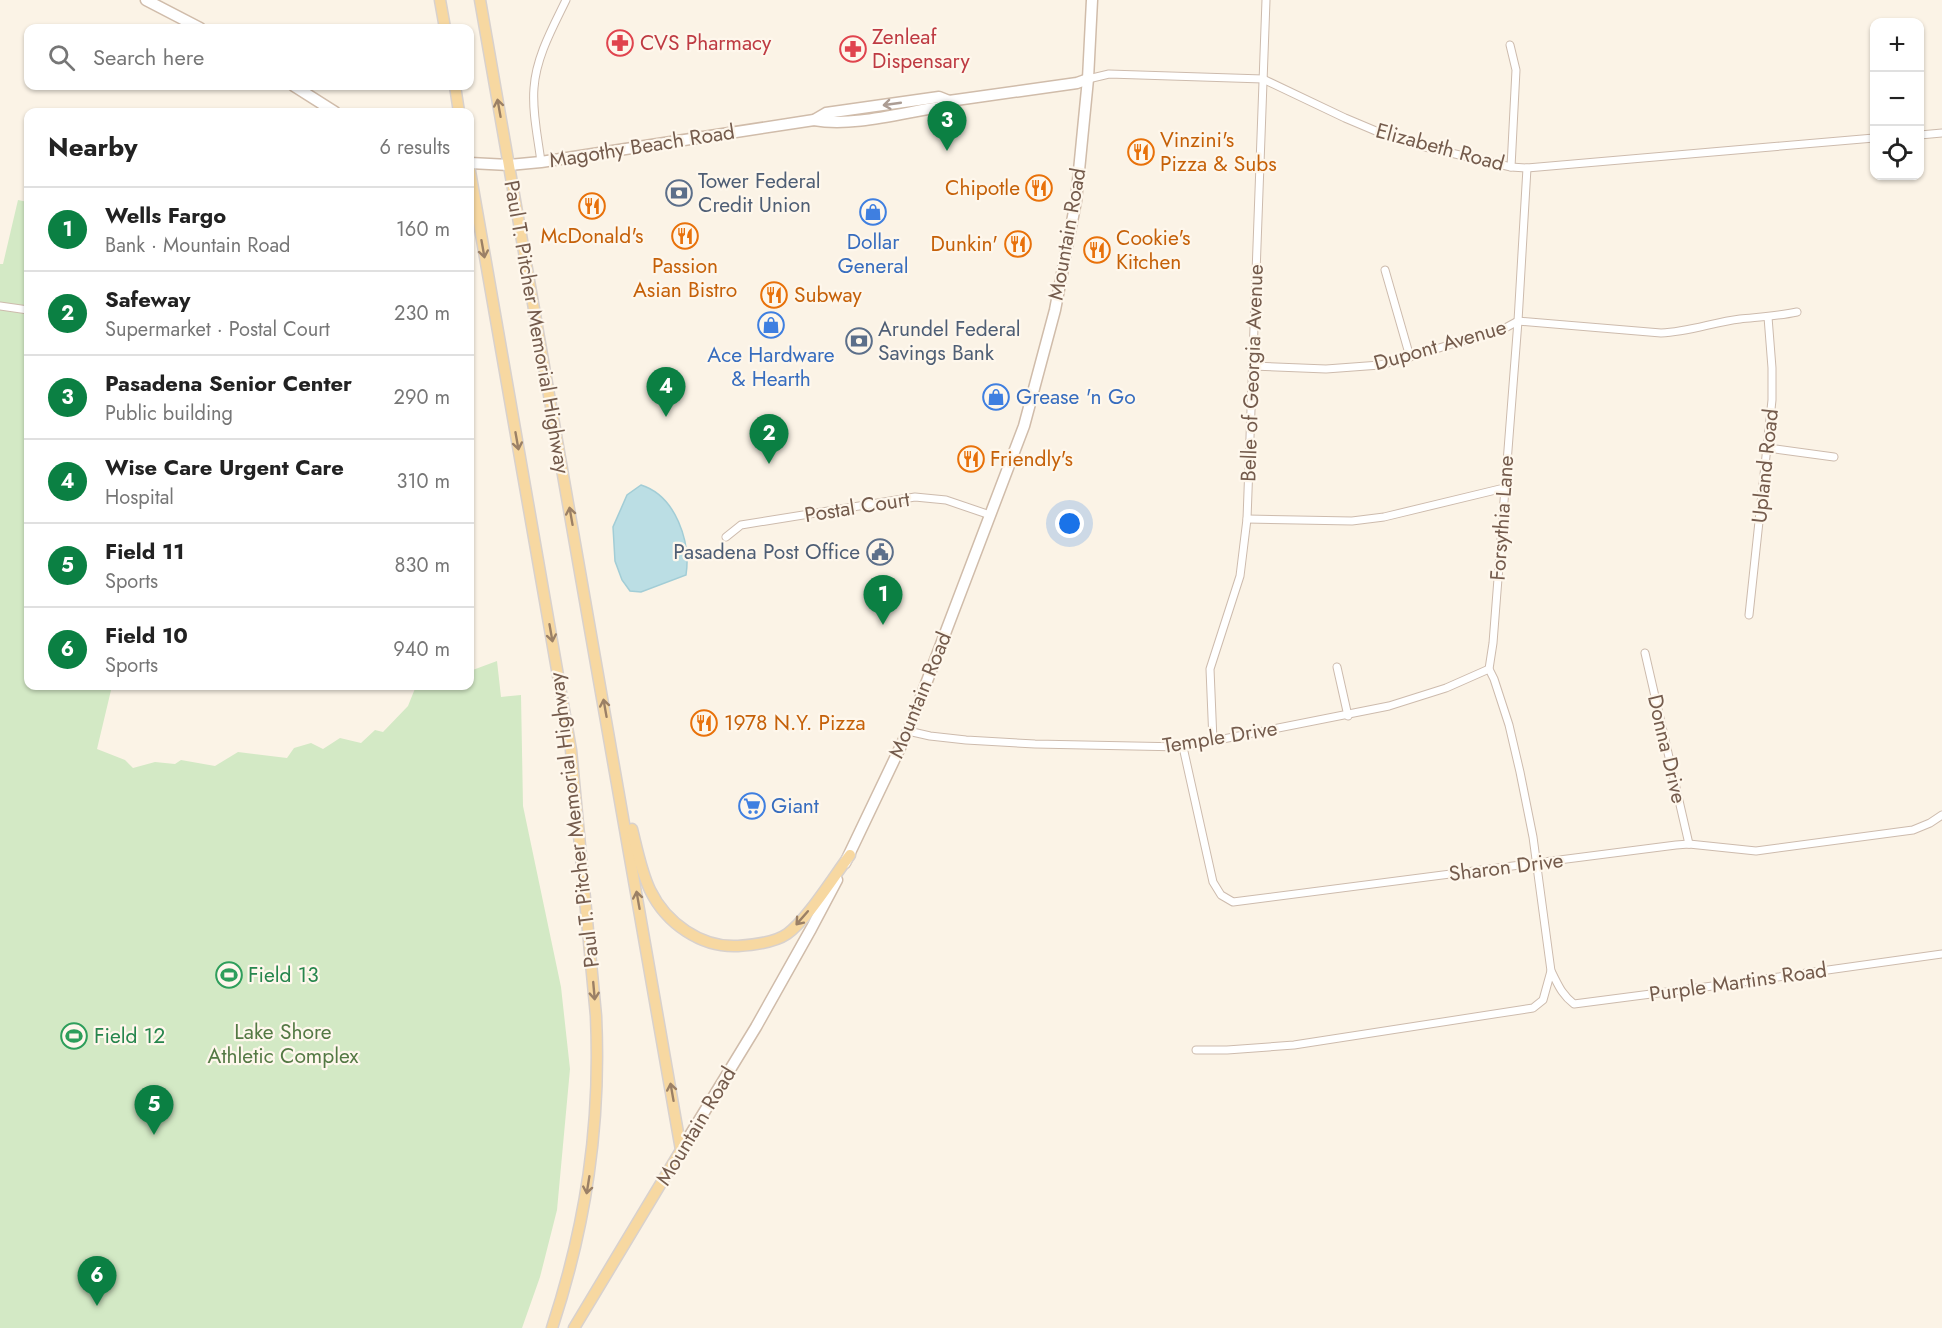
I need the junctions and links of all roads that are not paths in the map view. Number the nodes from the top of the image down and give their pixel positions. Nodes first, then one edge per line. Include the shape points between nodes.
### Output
1 (146, 0) edge
2 (440, 0) edge
3 (480, 0) edge
4 (566, 0) edge
5 (1092, 0) edge
6 (1266, 0) edge
7 (192, 24) edge
8 (444, 24) edge
9 (1510, 45) dead end
10 (1088, 79) junction
11 (1263, 79) junction
12 (300, 90) edge
13 (456, 90) edge
14 (328, 108) edge
15 (458, 108) edge
16 (1942, 133) edge
17 (1924, 135) edge
18 (1870, 138) edge
19 (542, 162) junction
20 (474, 163) edge
21 (509, 165) junction
22 (1511, 167) junction
23 (1527, 168) junction
24 (474, 194) edge
25 (1385, 270) dead end
26 (0, 306) edge
27 (24, 309) edge
28 (1797, 312) dead end
29 (1768, 317) junction
30 (1518, 321) junction
31 (1410, 357) junction
32 (1252, 366) junction
33 (1768, 448) junction
34 (1834, 457) dead end
35 (1504, 488) junction
36 (990, 515) junction
37 (1247, 519) junction
38 (726, 537) dead end
39 (1749, 615) dead end
40 (1645, 654) dead end
41 (1337, 667) dead end
42 (1489, 669) junction
43 (1347, 716) junction
44 (908, 731) junction
45 (1213, 741) junction
46 (611, 742) junction
47 (1183, 747) junction
48 (1942, 815) edge
49 (1689, 844) junction
50 (850, 855) junction
51 (1537, 863) junction
52 (1942, 954) edge
53 (1551, 971) junction
54 (1197, 1050) dead end
55 (681, 1150) junction
56 (552, 1328) edge
57 (574, 1328) edge

1 - 7 main road
2 - 8 main road
21 -> 3 main road, Paul T. Pitcher Memorial Highway
4 - 19 street via 540,60 534,87
5 - 10 main road, Mountain Road
6 - 11 street, Belle of Georgia Avenue
9 - 22 street via 1516,70
10 - 11 street, Elizabeth Road via 1109,74
10 - 19 main road, Magothy Beach Road via 866,119 814,120
10 - 36 main road, Mountain Road via 1076,201 1054,310 1024,426
11 - 22 street, Elizabeth Road via 1383,134
11 - 32 street, Belle of Georgia Avenue
12 - 14 main road
13 - 15 main road
16 - 17 street
18 - 23 street, Elizabeth Road
19 - 21 main road, Magothy Beach Road
20 - 21 main road, Magothy Beach Road
46 -> 21 main road, Paul T. Pitcher Memorial Highway
22 - 23 street, Elizabeth Road
23 - 30 street, Forsythia Lane
24 -> 56 main road, Paul T. Pitcher Memorial Highway via 571,750 596,1016 597,1101 589,1182 576,1249
25 - 31 street
26 - 27 street
28 - 29 street
29 - 30 street via 1661,333
29 - 33 street, Upland Road via 1772,400
30 - 31 street, Dupont Avenue
30 - 35 street, Forsythia Lane
31 - 32 street, Dupont Avenue via 1342,369
32 - 37 street, Belle of Georgia Avenue
33 - 34 street
33 - 39 street, Upland Road
35 - 37 street via 1352,521
35 - 42 street, Forsythia Lane
36 - 38 street, Postal Court via 946,500 915,497 741,525
36 - 44 main road, Mountain Road
37 - 45 street, Belle of Georgia Avenue via 1240,576 1210,669
40 - 49 street, Donna Drive
41 - 43 street
42 - 43 street, Temple Drive via 1419,698
42 - 51 street, Forsythia Lane via 1509,725
43 - 45 street, Temple Drive
44 - 47 street, Temple Drive via 1025,743
44 - 50 main road, Mountain Road
45 - 47 street, Temple Drive
50 -> 46 main road via 802,920 786,934 771,941 732,947 696,938 663,910 651,891
55 -> 46 main road, Paul T. Pitcher Memorial Highway
47 - 51 street, Sharon Drive via 1213,882 1221,895 1233,902
48 - 49 street, Sharon Drive via 1913,830 1756,851
49 - 51 street, Sharon Drive
50 - 55 main road, Mountain Road via 756,1027
51 - 53 street, Purple Martins Road
52 - 53 street, Purple Martins Road via 1574,1004 1558,988
53 - 54 street, Purple Martins Road via 1543,1000 1533,1008 1294,1045
55 - 57 main road, Mountain Road

